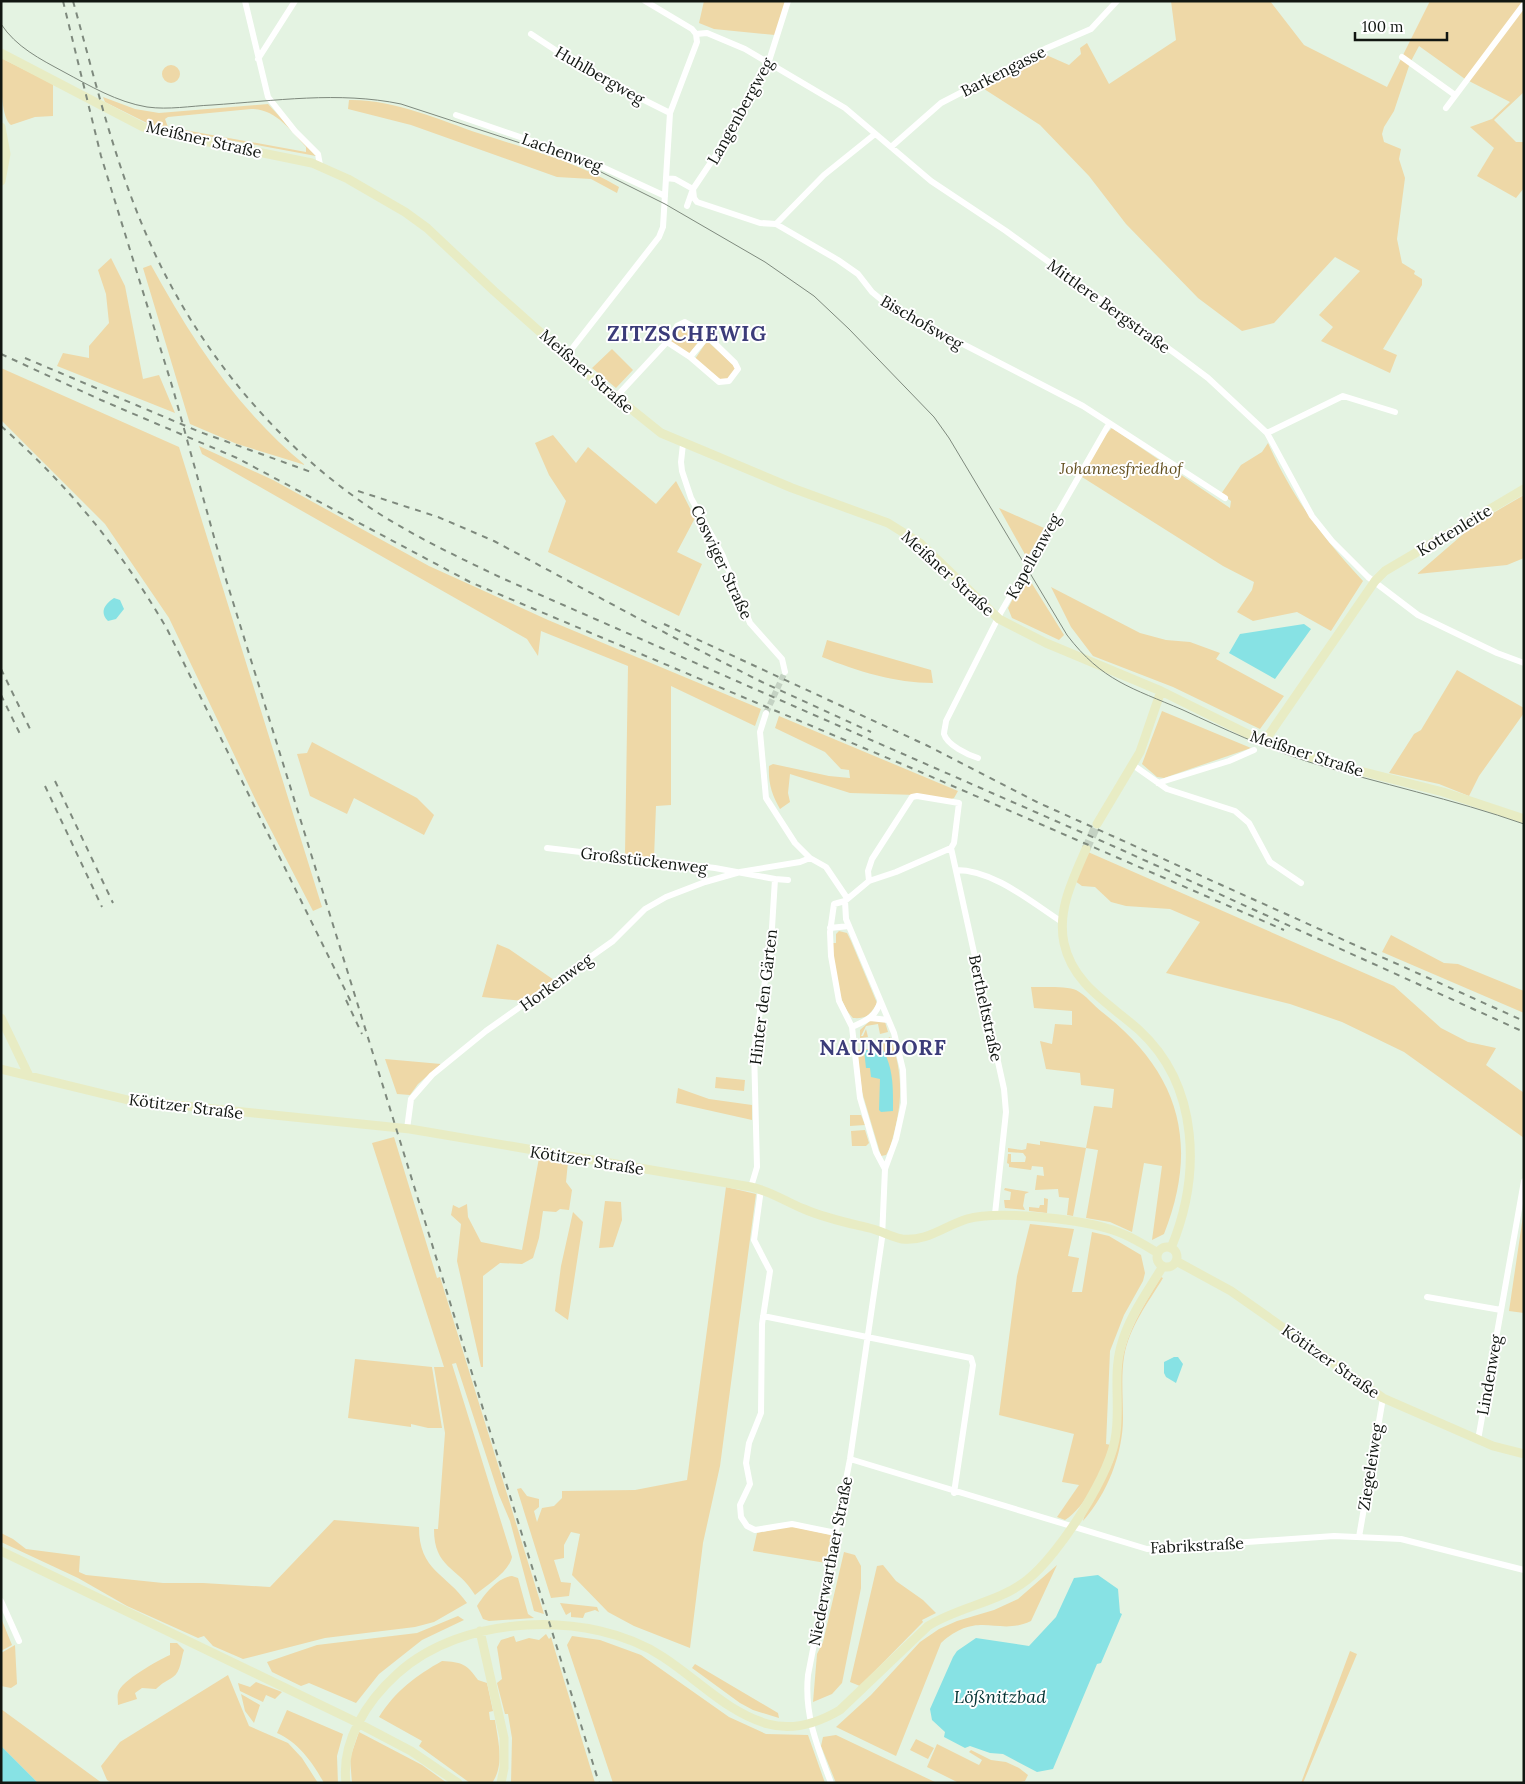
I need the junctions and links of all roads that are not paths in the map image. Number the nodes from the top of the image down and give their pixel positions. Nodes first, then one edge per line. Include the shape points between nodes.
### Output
1 (246, 1) edge
2 (294, 1) edge
3 (645, 1) edge
4 (788, 1) edge
5 (1117, 1) edge
6 (1524, 4) edge
7 (531, 34) dead end
8 (696, 34) junction
9 (1, 52) edge
10 (1402, 57) dead end
11 (258, 59) junction
12 (769, 61) junction
13 (1455, 95) junction
14 (1446, 108) dead end
15 (670, 113) junction
16 (456, 115) dead end
17 (1, 127) edge
18 (875, 134) junction
19 (891, 147) junction
20 (320, 165) junction
21 (666, 178) junction
22 (1, 181) edge
23 (693, 189) junction
24 (665, 196) junction
25 (687, 206) dead end
26 (776, 224) junction
27 (707, 337) junction
28 (667, 342) junction
29 (567, 355) junction
30 (690, 357) junction
31 (616, 397) junction
32 (1395, 412) dead end
33 (1109, 424) junction
34 (1268, 432) junction
35 (684, 444) junction
36 (1524, 489) edge
37 (1225, 498) dead end
38 (1375, 581) junction
39 (999, 619) junction
40 (1524, 663) edge
41 (785, 672) dead end
42 (1161, 691) junction
43 (766, 713) tunnel mouth
44 (1264, 742) junction
45 (1254, 750) dead end
46 (978, 758) dead end
47 (1133, 765) junction
48 (1158, 784) junction
49 (1523, 818) edge
50 (1096, 824) tunnel mouth
51 (547, 848) dead end
52 (951, 848) junction
53 (1086, 849) tunnel mouth
54 (810, 858) junction
55 (956, 870) junction
56 (740, 872) junction
57 (775, 879) junction
58 (788, 880) dead end
59 (869, 881) junction
60 (1301, 883) dead end
61 (846, 900) junction
62 (1062, 922) junction
63 (849, 926) junction
64 (830, 928) junction
65 (880, 1002) junction
66 (1, 1018) edge
67 (870, 1018) junction
68 (888, 1020) junction
69 (852, 1027) junction
70 (1, 1069) edge
71 (29, 1076) junction
72 (407, 1129) junction
73 (885, 1169) junction
74 (1524, 1181) edge
75 (752, 1187) junction
76 (761, 1189) junction
77 (996, 1214) junction
78 (882, 1232) junction
79 (1171, 1248) junction
80 (1158, 1252) junction
81 (1176, 1261) junction
82 (1163, 1266) junction
83 (1427, 1297) dead end
84 (1501, 1310) junction
85 (763, 1316) junction
86 (868, 1336) junction
87 (1383, 1398) junction
88 (1478, 1440) junction
89 (1524, 1454) edge
90 (850, 1460) junction
91 (954, 1493) junction
92 (1071, 1527) junction
93 (836, 1533) junction
94 (1359, 1537) junction
95 (1, 1550) edge
96 (1524, 1570) edge
97 (1, 1600) edge
98 (480, 1631) junction
99 (19, 1641) dead end
100 (810, 1723) junction
101 (500, 1782) edge
102 (346, 1783) edge
103 (458, 1783) edge
104 (831, 1783) edge

1 - 11 street
2 - 11 street
3 - 8 street, Mittlere Bergstraße
4 - 12 street, Langenbergweg
5 - 19 street, Barkengasse via 1091,29 941,103
6 - 13 street
7 - 15 street, Huhlbergweg via 590,73
8 - 12 street, Mittlere Bergstraße via 716,36
8 - 15 street via 697,42
9 - 20 street, Meißner Straße via 143,126
10 - 13 street
11 - 20 street via 268,97 318,154
12 - 18 street, Mittlere Bergstraße via 845,108
12 - 23 street, Langenbergweg via 734,128
13 - 14 street
15 - 21 street
16 - 24 street, Lachenweg via 587,160
17 - 22 street via 6,154
18 - 19 street, Mittlere Bergstraße
18 - 26 street via 824,174
19 - 34 street, Mittlere Bergstraße via 944,191 1006,231 1176,354
20 - 29 street, Meißner Straße via 405,212 441,240
21 - 23 street, Bischofsweg
21 - 24 street
23 - 25 street
23 - 26 street, Bischofsweg via 697,202 709,208 760,223
24 - 29 street via 663,227 658,237
26 - 33 street, Bischofsweg via 858,274 889,306 1064,396
27 - 28 street via 685,322 678,326
27 - 30 street
27 - 30 street via 737,365 735,375 726,382 719,382
28 - 30 street
28 - 31 street
29 - 31 street, Meißner Straße
31 - 35 street, Meißner Straße via 654,428
32 - 34 street via 1343,396
33 - 37 street, Bischofsweg
33 - 39 street, Kapellenweg
34 - 38 street, Mittlere Bergstraße via 1312,516 1332,541
35 - 39 street, Meißner Straße via 888,523 920,543
35 - 41 street, Coswiger Straße via 680,462 692,498 722,554 750,623 782,659
36 - 38 street, Kottenleite via 1385,571
38 - 40 street, Mittlere Bergstraße via 1418,615
38 - 44 street, Kottenleite
39 - 42 street, Meißner Straße via 1092,664
39 - 46 street, Kapellenweg via 946,721 944,734 969,755
42 - 44 street, Meißner Straße
42 - 47 street
43 - 54 street via 760,732 766,798 795,843
44 - 49 street, Meißner Straße
45 - 48 street
47 - 48 street
47 - 50 street
48 - 60 street via 1235,811 1249,823 1270,862
51 - 56 street, Großstückenweg
52 - 55 street, Bertheltstraße
52 - 59 street
52 - 59 street, Bertheltstraße via 958,804 912,797 872,859
53 - 62 street via 1068,893
54 - 56 street, Großstückenweg
54 - 61 street via 826,867
55 - 62 street via 971,870 1010,889
55 - 77 street, Bertheltstraße via 1004,1088 1006,1112
56 - 57 street, Großstückenweg
56 - 72 street, Horkenweg via 666,897 645,909 613,941 486,1031 422,1084 411,1098
57 - 58 street
57 - 75 street, Hinter den Gärten via 771,944 754,1049 756,1167
59 - 61 street
61 - 63 street
61 - 64 street via 834,904
62 - 79 street via 1069,961 1078,976 1152,1045 1166,1064 1182,1098 1191,1138 1190,1171 1182,1217
63 - 64 street
63 - 65 street
64 - 69 street via 839,1001
65 - 67 street
65 - 68 street
66 - 71 street
67 - 68 street
67 - 69 street
68 - 73 street via 903,1070 904,1103
69 - 73 street via 860,1098 876,1152
70 - 71 street, Kötitzer Straße
71 - 72 street, Kötitzer Straße via 128,1100
72 - 75 street, Kötitzer Straße
73 - 78 street, Niederwarthaer Straße
74 - 84 street, Lindenweg
75 - 76 street, Kötitzer Straße
76 - 78 street, Kötitzer Straße via 817,1215
76 - 85 street via 754,1240 770,1271
77 - 78 street, Kötitzer Straße via 966,1220 922,1238 901,1239
77 - 80 street, Kötitzer Straße via 1098,1226 1133,1238
78 - 86 street, Niederwarthaer Straße
79 - 80 street
79 - 81 street via 1176,1253
80 - 82 street via 1158,1261
81 - 82 street via 1172,1266
81 - 87 street, Kötitzer Straße via 1232,1291
82 - 92 street via 1139,1306 1121,1346 1116,1377 1116,1432 1111,1458 1100,1483
83 - 84 street
84 - 88 street, Lindenweg
85 - 86 street
85 - 93 street via 761,1413 749,1443 746,1463 750,1484 740,1506 741,1517 747,1526 755,1530 792,1524
86 - 90 street, Niederwarthaer Straße
86 - 91 street via 973,1360
87 - 88 street, Kötitzer Straße
87 - 94 street, Ziegeleiweg
88 - 89 street, Kötitzer Straße
90 - 91 street, Fabrikstraße
90 - 93 street, Niederwarthaer Straße
91 - 92 street, Fabrikstraße
92 - 94 street, Fabrikstraße via 1157,1549
92 - 100 street via 1050,1557 1028,1579 997,1598 962,1609 928,1626 851,1702 828,1717
93 - 100 street, Niederwarthaer Straße via 808,1675 806,1696
94 - 96 street, Fabrikstraße via 1401,1539
95 - 103 street via 366,1727
97 - 99 street
98 - 100 street via 534,1625 610,1634 662,1656 736,1710 755,1720 786,1726
98 - 101 street via 504,1738 504,1768
98 - 102 street via 430,1650 386,1684 352,1735 346,1757
100 - 104 street, Niederwarthaer Straße

